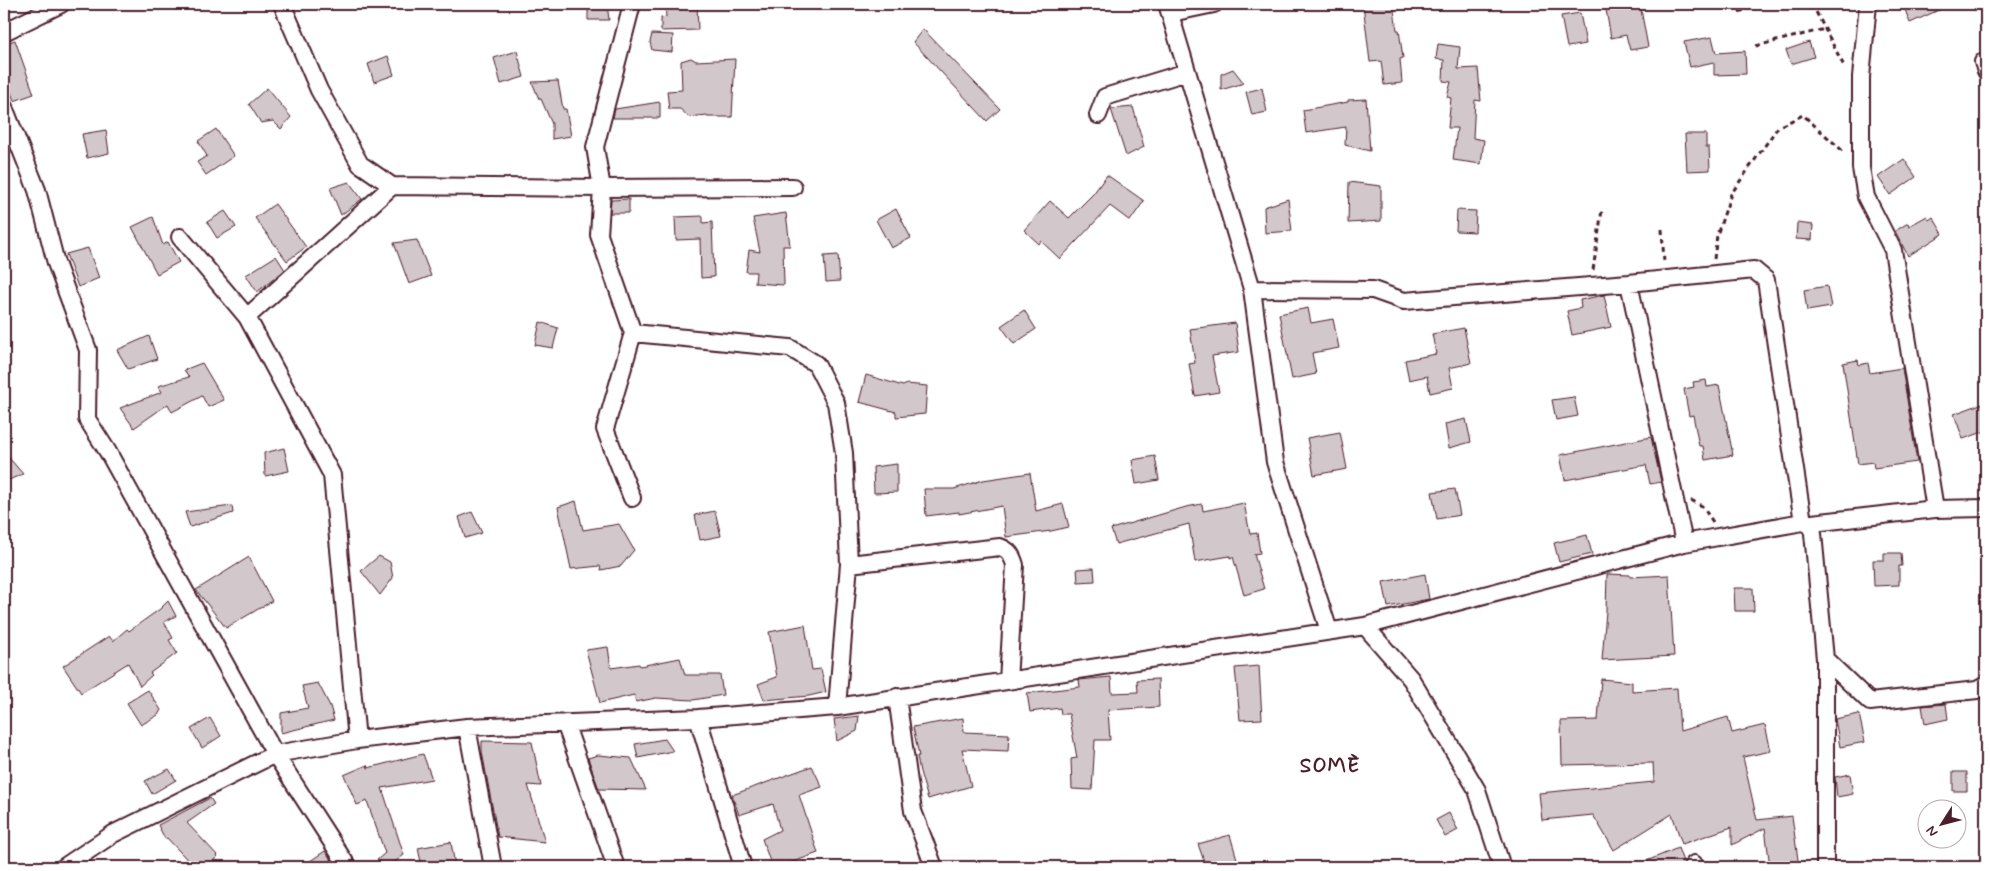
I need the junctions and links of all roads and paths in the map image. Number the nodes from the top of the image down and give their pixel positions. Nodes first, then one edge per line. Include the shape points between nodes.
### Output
1 (61, 4) edge
2 (282, 4) edge
3 (632, 4) edge
4 (1214, 4) edge
5 (1737, 4) edge
6 (1766, 4) edge
7 (1812, 4) edge
8 (1868, 4) edge
9 (1169, 8) edge
10 (1825, 29) junction
11 (4, 32) edge
12 (1756, 46) dead end
13 (1187, 72) junction
14 (1861, 82) junction
15 (4, 107) edge
16 (1098, 115) dead end
17 (1861, 168) junction
18 (392, 186) junction
19 (793, 187) dead end
20 (602, 188) junction
21 (1602, 210) dead end
22 (1662, 229) dead end
23 (180, 237) dead end
24 (1711, 274) junction
25 (1664, 279) junction
26 (1629, 283) junction
27 (1591, 286) junction
28 (1252, 289) junction
29 (247, 317) junction
30 (633, 333) junction
31 (1672, 488) junction
32 (632, 498) dead end
33 (1986, 508) edge
34 (1935, 509) junction
35 (1807, 523) junction
36 (1724, 536) junction
37 (1684, 543) junction
38 (849, 564) junction
39 (1365, 626) junction
40 (1329, 631) junction
41 (1825, 659) junction
42 (1008, 681) junction
43 (1986, 685) edge
44 (897, 697) junction
45 (837, 707) junction
46 (698, 718) junction
47 (565, 723) junction
48 (467, 728) junction
49 (357, 740) junction
50 (275, 754) junction
51 (64, 867) edge
52 (348, 867) edge
53 (493, 867) edge
54 (616, 867) edge
55 (744, 867) edge
56 (934, 867) edge
57 (1502, 867) edge
58 (1825, 867) edge

1 - 11 street
2 - 18 street via 319,90 360,164
3 - 20 street via 595,147
4 - 9 street
5 - 6 path via 1738,12
7 - 10 path
8 - 14 street
9 - 13 street
10 - 12 path
10 - 14 path via 1843,65
13 - 16 street via 1105,97
13 - 28 street
14 - 17 street
15 - 50 street via 37,190 56,263 88,350 87,419
17 - 24 path via 1803,114 1778,127 1731,194 1717,235
17 - 34 street via 1866,197 1893,250
18 - 20 street
18 - 29 street
19 - 20 street
20 - 30 street via 599,234
21 - 27 path
22 - 25 path
23 - 29 street
24 - 25 street
24 - 35 street via 1754,270 1766,280
25 - 26 street
26 - 27 street
26 - 31 street
27 - 28 street via 1404,301 1373,290
28 - 40 street via 1275,462
29 - 49 street via 332,475
30 - 32 street via 606,429
30 - 38 street via 790,348 816,364 836,403 844,453
31 - 36 path via 1702,506
31 - 37 street
33 - 34 street
34 - 35 street
35 - 36 street
35 - 41 street
36 - 37 street
37 - 39 street
38 - 42 street via 1000,546 1006,549 1013,557 1014,565
38 - 45 street
39 - 40 street
39 - 57 street via 1411,679 1477,790
40 - 42 street
41 - 43 street via 1870,702 1977,690
41 - 58 street
42 - 44 street
44 - 45 street
44 - 56 street via 913,811
45 - 46 street
46 - 47 street
46 - 55 street
47 - 48 street
47 - 54 street
48 - 49 street
48 - 53 street
49 - 50 street
50 - 51 street via 113,834
50 - 52 street

